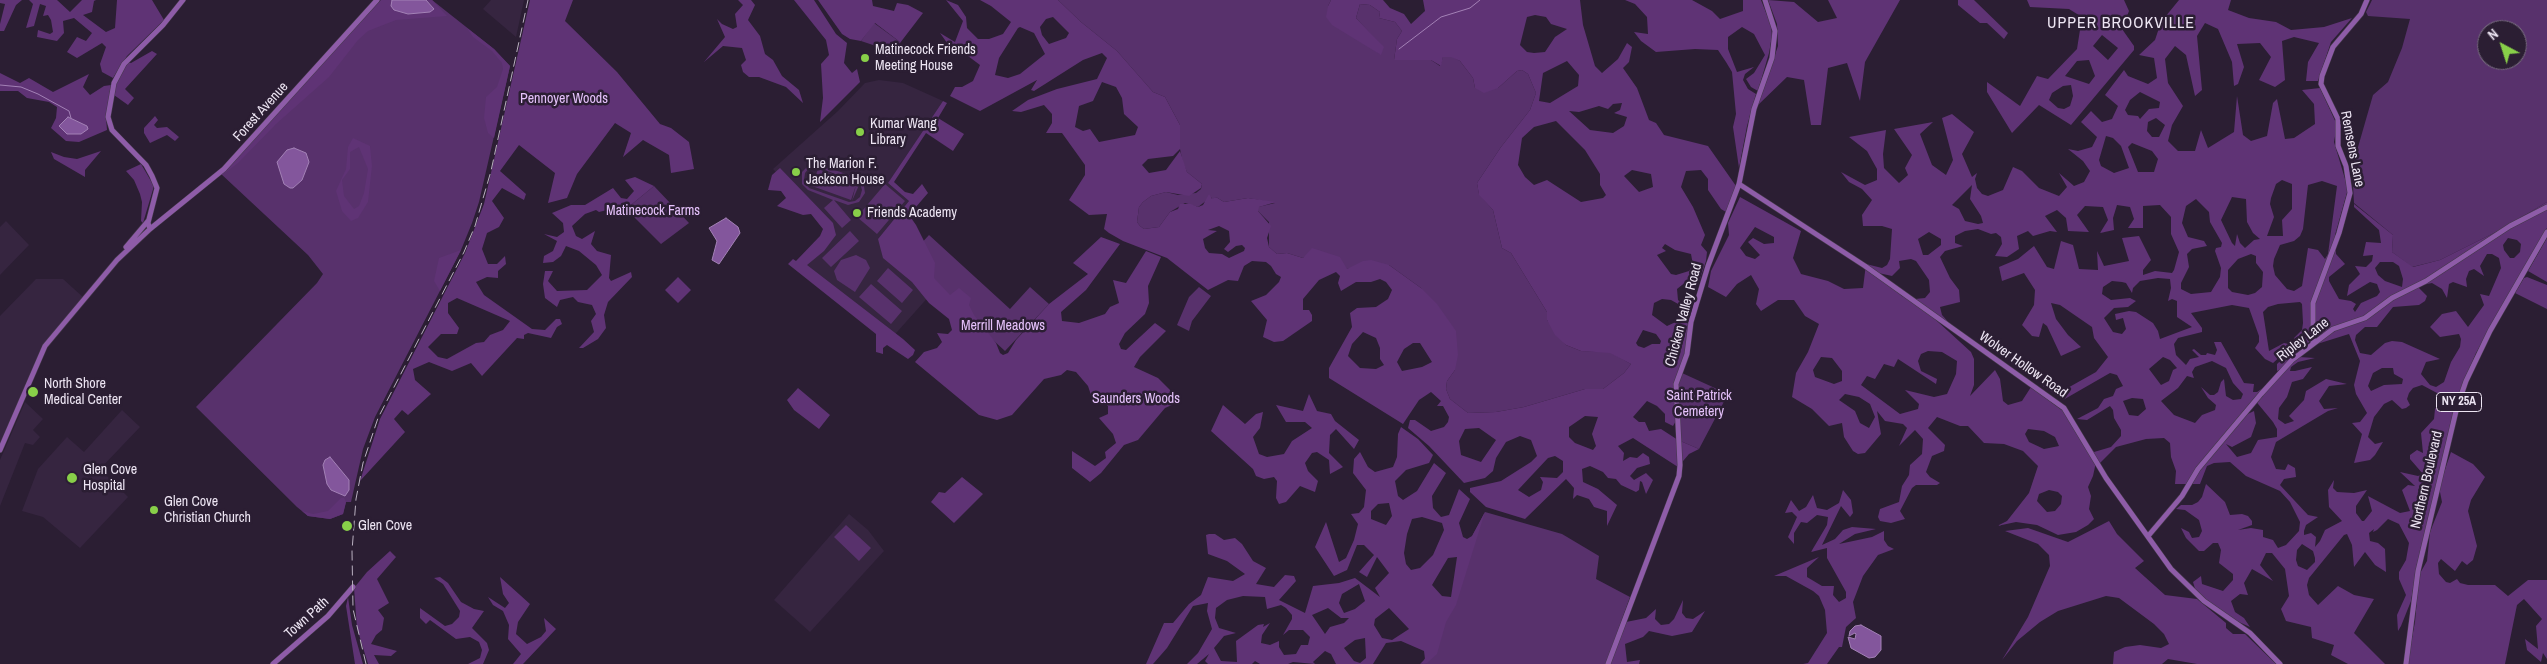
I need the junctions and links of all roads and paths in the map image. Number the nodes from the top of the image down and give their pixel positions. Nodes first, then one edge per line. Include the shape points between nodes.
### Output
1 (184, 0) edge
2 (377, 0) edge
3 (1765, 0) edge
4 (2367, 0) edge
5 (1739, 184) junction
6 (2547, 207) edge
7 (148, 221) junction
8 (150, 228) junction
9 (2547, 232) edge
10 (117, 260) junction
11 (2314, 343) junction
12 (0, 450) edge
13 (2149, 535) junction
14 (353, 587) dead end
15 (273, 664) edge
16 (1608, 664) edge
17 (2280, 664) edge
18 (2406, 664) edge

1 - 7 main road via 131,55 118,74 108,117 112,130 146,165 156,188
2 - 8 main road, Forest Avenue via 228,164
3 - 5 main road, Chicken Valley Road via 1774,24 1774,46 1754,109
4 - 11 main road, Remsens Lane via 2362,13 2333,47 2322,76 2321,84 2338,119 2338,146 2346,166 2350,193 2314,303
5 - 13 main road, Wolver Hollow Road via 1845,252 2058,403 2070,415 2111,485
5 - 16 main road, Chicken Valley Road via 1708,266 1692,322 1687,354 1677,380 1679,476
6 - 11 main road, Ripley Lane via 2510,226 2365,318 2339,326
7 - 8 main road
7 - 10 main road
8 - 10 main road, Forest Avenue
9 - 18 main road, Northern Boulevard / NY 25A via 2490,330 2457,407 2418,571
10 - 12 main road, Forest Avenue via 45,346
11 - 13 main road, Ripley Lane via 2286,366 2261,394 2194,473 2182,496
13 - 17 main road, Wolver Hollow Road via 2165,562 2180,578 2213,607 2250,632
14 - 15 main road, Town Path via 331,612

